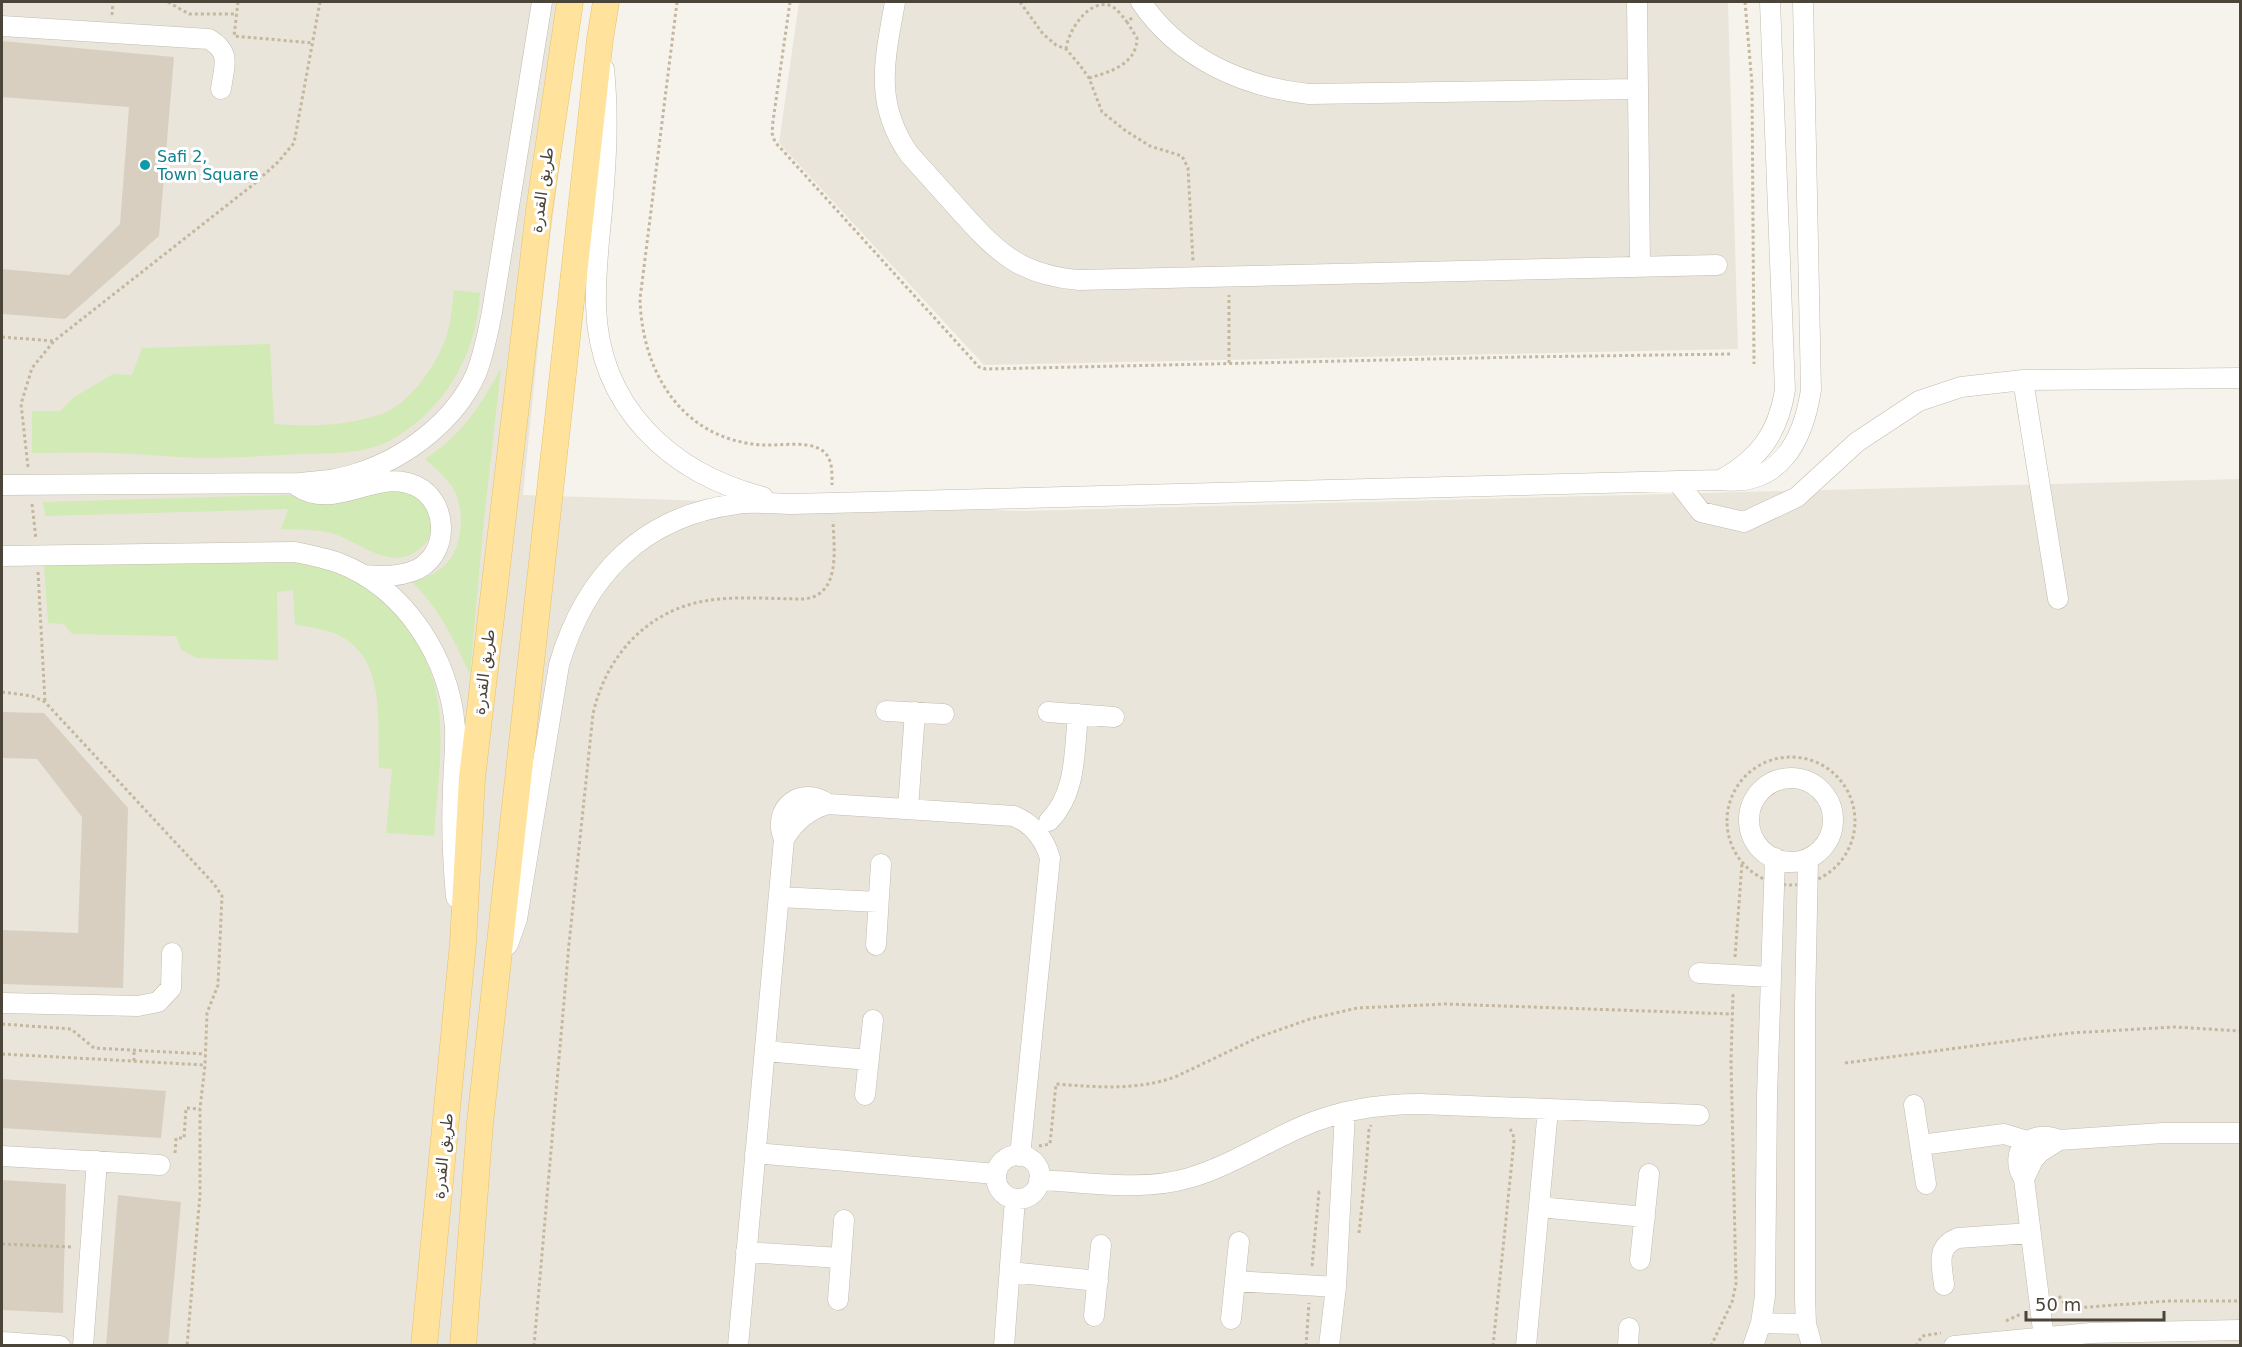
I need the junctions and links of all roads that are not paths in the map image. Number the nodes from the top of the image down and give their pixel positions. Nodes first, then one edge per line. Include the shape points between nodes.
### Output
1 (542, 2) edge
2 (570, 2) edge
3 (606, 2) edge
4 (895, 2) edge
5 (1637, 2) edge
6 (1770, 2) edge
7 (1803, 2) edge
8 (1148, 5) edge
9 (2, 26) edge
10 (600, 39) junction
11 (221, 89) dead end
12 (1637, 89) junction
13 (1717, 265) dead end
14 (1640, 266) junction
15 (2241, 378) edge
16 (2023, 380) junction
17 (2, 474) edge
18 (1720, 480) junction
19 (1677, 481) junction
20 (293, 483) junction
21 (2, 485) edge
22 (30, 485) junction
23 (791, 504) junction
24 (2, 556) edge
25 (362, 574) junction
26 (2058, 599) dead end
27 (886, 711) dead end
28 (915, 712) junction
29 (1048, 712) dead end
30 (944, 714) dead end
31 (1078, 714) junction
32 (1114, 717) dead end
33 (908, 809) junction
34 (1014, 816) junction
35 (1049, 821) junction
36 (1050, 858) junction
37 (1775, 858) junction
38 (1808, 859) junction
39 (881, 864) dead end
40 (779, 897) junction
41 (878, 902) junction
42 (463, 943) junction
43 (876, 945) dead end
44 (172, 953) dead end
45 (498, 954) junction
46 (1699, 973) dead end
47 (1770, 977) junction
48 (2, 1003) edge
49 (873, 1020) dead end
50 (765, 1050) junction
51 (869, 1060) junction
52 (865, 1095) dead end
53 (1914, 1105) dead end
54 (1548, 1109) junction
55 (1345, 1112) junction
56 (1699, 1115) dead end
57 (2241, 1133) edge
58 (2059, 1140) junction
59 (2027, 1142) junction
60 (1921, 1145) junction
61 (1027, 1151) junction
62 (755, 1153) junction
63 (2, 1156) edge
64 (97, 1161) junction
65 (160, 1165) road end
66 (996, 1174) junction
67 (1649, 1174) dead end
68 (2024, 1179) junction
69 (1039, 1180) junction
70 (1926, 1184) dead end
71 (1015, 1199) junction
72 (1539, 1207) junction
73 (1645, 1217) junction
74 (844, 1220) dead end
75 (2030, 1233) junction
76 (1239, 1242) dead end
77 (1101, 1245) dead end
78 (746, 1252) junction
79 (840, 1258) junction
80 (1640, 1260) dead end
81 (1010, 1272) junction
82 (1098, 1281) junction
83 (1235, 1281) junction
84 (1944, 1285) dead end
85 (1336, 1287) junction
86 (838, 1300) dead end
87 (1094, 1316) dead end
88 (1231, 1319) dead end
89 (1761, 1323) junction
90 (1806, 1324) junction
91 (2236, 1335) edge
92 (2, 1342) edge
93 (2044, 1342) edge
94 (1959, 1345) edge
95 (60, 1346) edge
96 (83, 1346) edge
97 (424, 1346) edge
98 (464, 1346) edge
99 (738, 1346) edge
100 (1004, 1346) edge
101 (1329, 1346) edge
102 (1526, 1346) edge
103 (1753, 1346) edge
104 (1812, 1346) edge
105 (1954, 1346) edge

1 - 20 street via 492,312 475,375 442,420 399,455 357,474
2 - 42 main road, طريق القدرة via 538,211 472,778
3 - 10 main road, طريق القدرة
4 - 14 street via 883,80 892,126 909,154 992,245 1023,267 1060,279 1079,280
5 - 12 street
6 - 18 street via 1785,390 1777,422 1765,444 1748,462
7 - 18 street via 1811,371 1808,409 1797,439 1775,467 1743,481
8 - 12 street via 1170,35 1211,66 1283,92
9 - 11 street via 209,39 225,54
10 - 23 street via 607,117 596,308 609,369 627,406 669,453 722,484
10 - 45 main road, طريق القدرة
12 - 14 street
13 - 14 street
15 - 16 street
16 - 19 street via 1961,387 1920,401 1857,442 1797,497 1744,522 1701,512
16 - 26 street
17 - 22 street
18 - 19 street
19 - 23 street
20 - 22 street
20 - 25 street via 322,495 398,481 418,486 434,501 441,532 428,561 398,575
21 - 22 street
23 - 45 street via 739,503 710,508 657,530 612,565 578,611 559,665 517,919 507,944
24 - 25 street via 295,552
25 - 42 street via 409,614 432,649 447,687 455,728 453,848
27 - 28 street
28 - 30 street
28 - 33 street
29 - 31 street
31 - 32 street
31 - 35 street via 1070,788
33 - 34 street
33 - 40 street via 828,804 814,797 791,802 782,815
34 - 35 street via 1028,812
34 - 36 street via 1038,832
35 - 36 street via 1056,835
36 - 61 street
37 - 38 street via 1797,862
37 - 38 street via 1756,842 1749,818 1758,794 1773,782 1791,778 1804,780 1825,794 1832,812 1832,831 1827,842
37 - 47 street
38 - 90 street
39 - 41 street
40 - 41 street
40 - 50 street
41 - 43 street
42 - 97 main road, طريق القدرة
44 - 48 street via 171,988 158,1002 138,1006
45 - 98 main road, طريق القدرة via 480,1123
46 - 47 street
47 - 89 street via 1765,1296
49 - 51 street
50 - 51 street
50 - 62 street
51 - 52 street
53 - 60 street
54 - 55 street via 1402,1104
54 - 56 street
54 - 72 street
55 - 69 street via 1303,1126 1231,1163 1173,1182 1129,1186
55 - 85 street
57 - 58 street
58 - 59 street via 2043,1136
58 - 68 street via 2040,1152
59 - 60 street via 2004,1134
59 - 68 street via 2018,1156
60 - 70 street
61 - 66 street via 1002,1162
61 - 69 street
62 - 66 street
62 - 78 street
63 - 64 street
64 - 65 street
64 - 96 street
66 - 71 street via 1001,1190
67 - 73 street
68 - 75 street
69 - 71 street via 1032,1194
71 - 81 street
72 - 73 street
72 - 102 street
73 - 80 street
74 - 79 street
75 - 84 street via 1958,1238 1950,1242 1941,1257
75 - 93 street
76 - 83 street
77 - 82 street
78 - 79 street
78 - 99 street
79 - 86 street
81 - 82 street
81 - 100 street
82 - 87 street
83 - 85 street
83 - 88 street
85 - 101 street
89 - 90 street
89 - 103 street
90 - 104 street
91 - 93 street via 2113,1332
92 - 95 street
93 - 94 street
94 - 105 street

